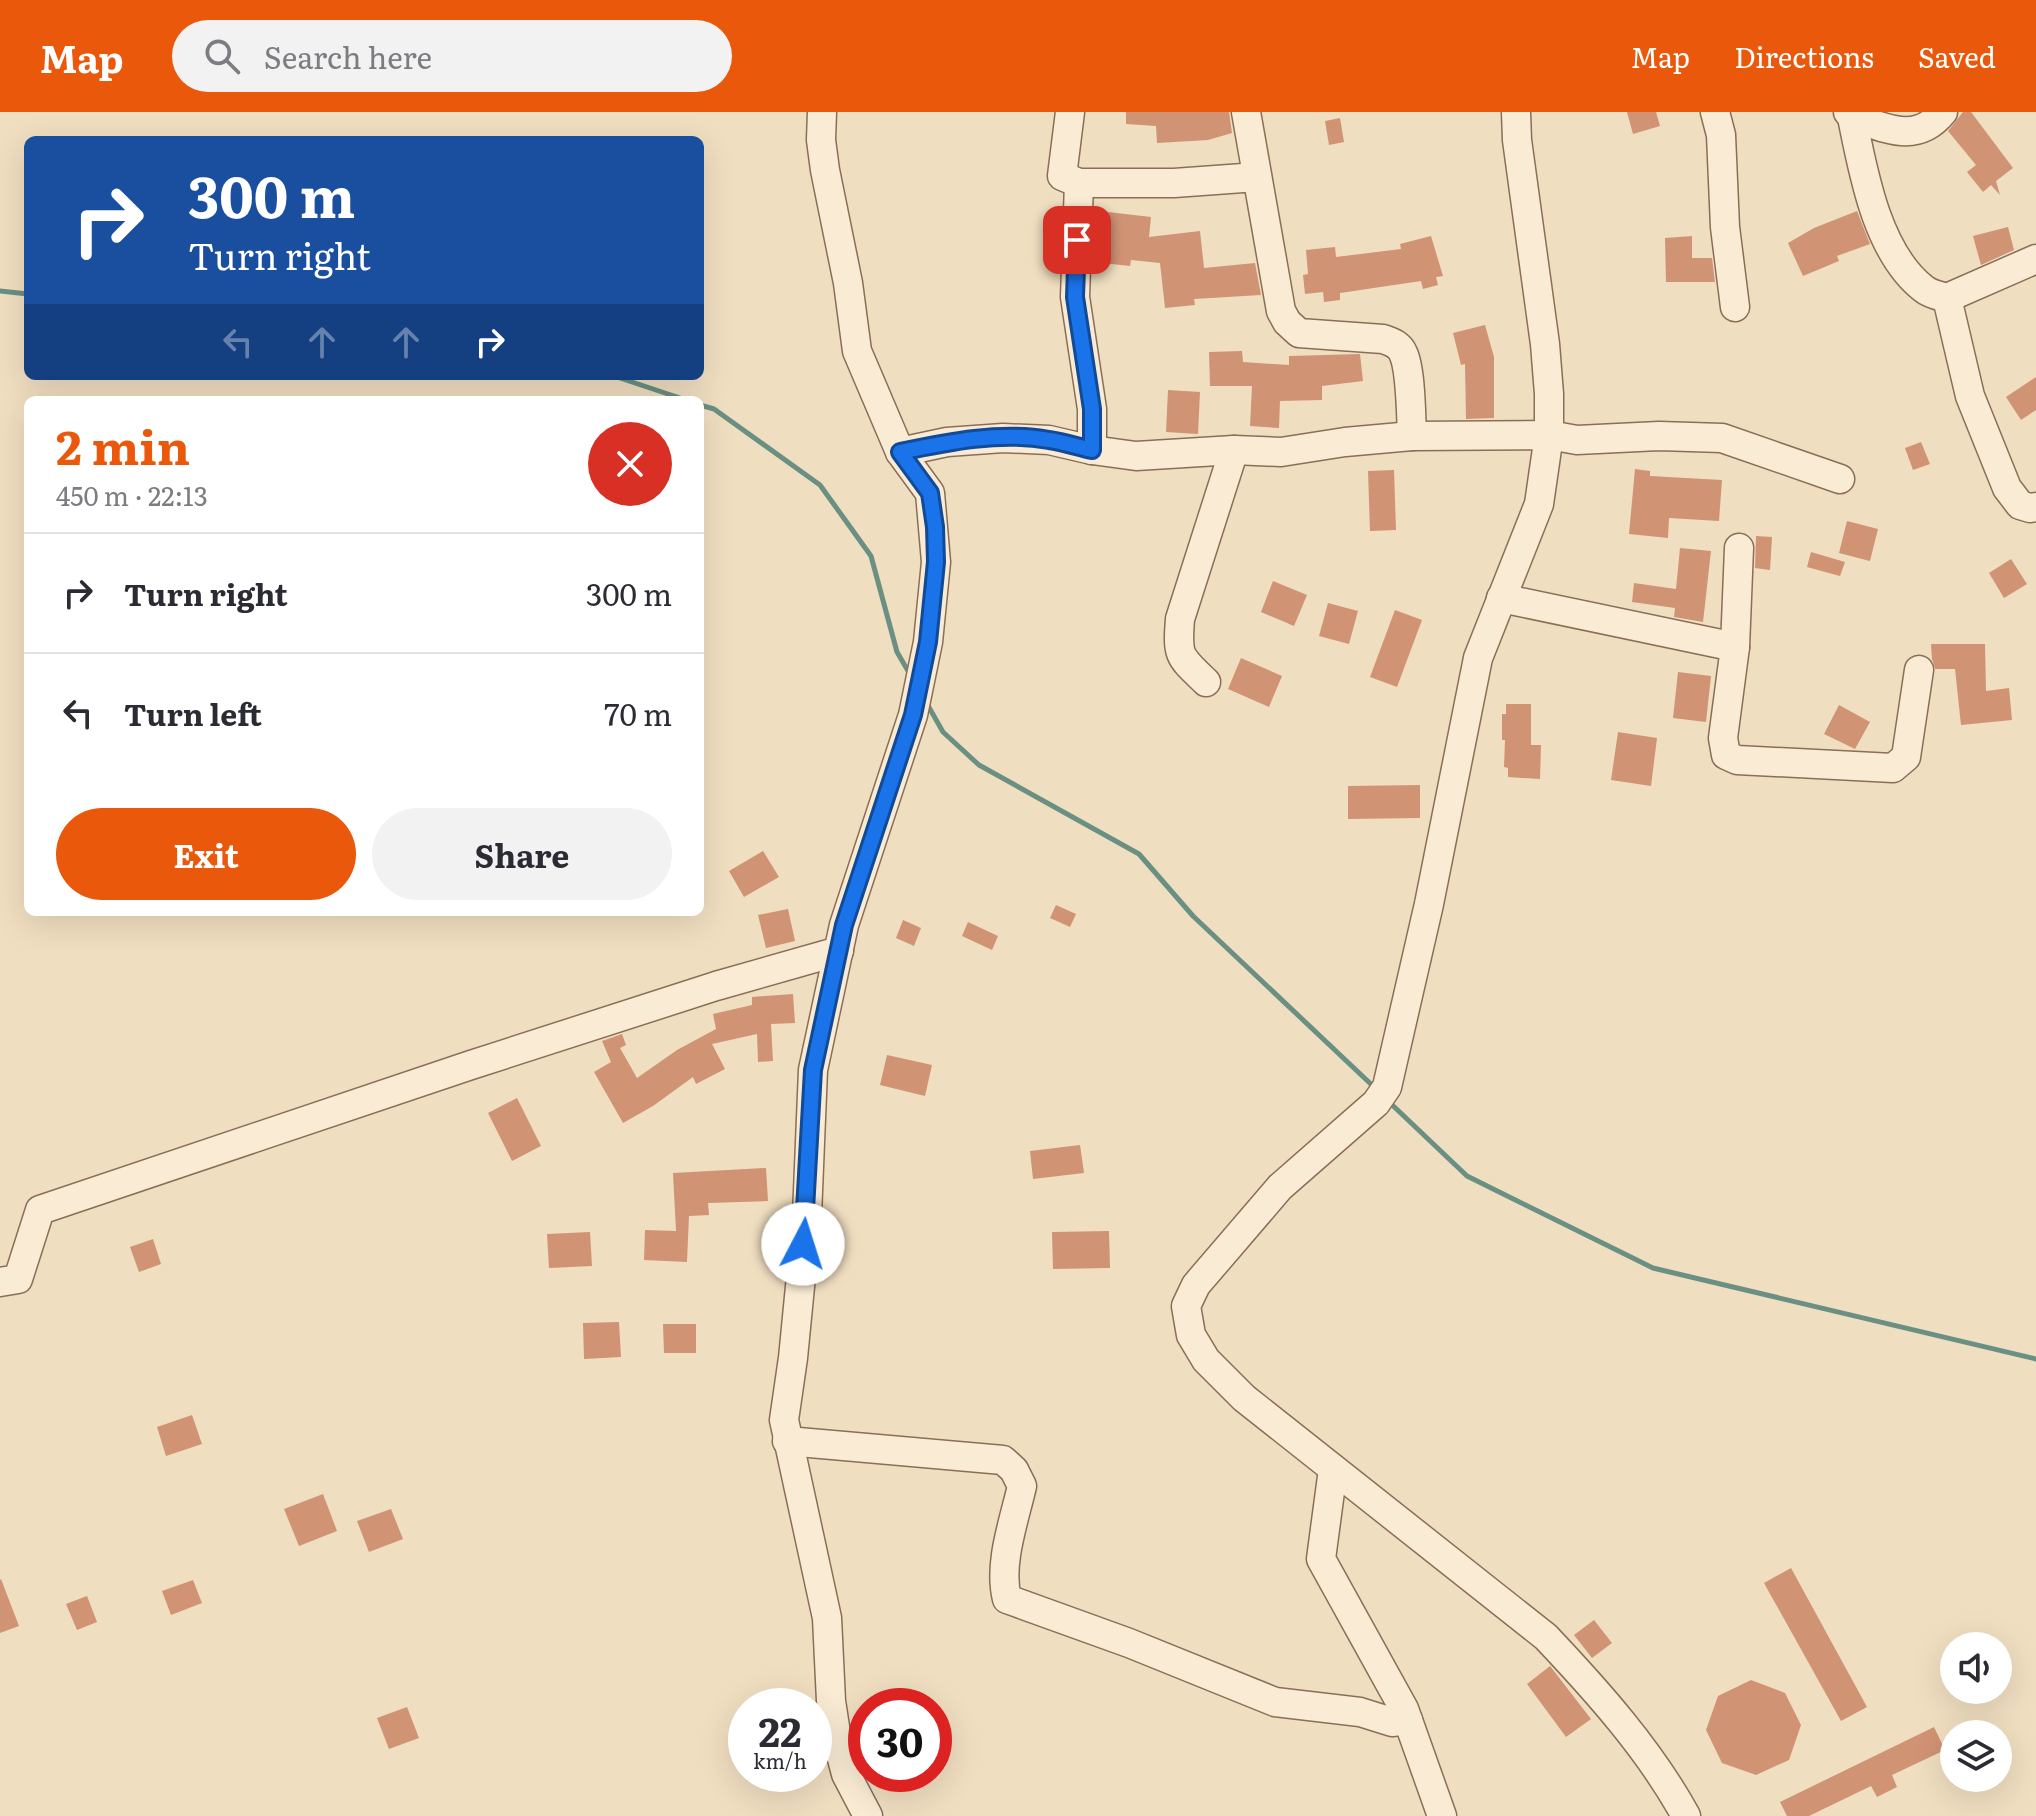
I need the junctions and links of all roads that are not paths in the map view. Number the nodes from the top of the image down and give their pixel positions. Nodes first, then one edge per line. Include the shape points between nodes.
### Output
1 (822, 112) edge
2 (1070, 112) edge
3 (1246, 112) edge
4 (1516, 112) edge
5 (1715, 112) edge
6 (1943, 112) edge
7 (1850, 115) edge
8 (1257, 177) junction
9 (1079, 183) junction
10 (2036, 259) edge
11 (1947, 298) junction
12 (1735, 307) dead end
13 (1549, 435) junction
14 (1412, 436) junction
15 (1092, 450) junction
16 (1234, 450) junction
17 (900, 452) junction
18 (1840, 479) dead end
19 (2036, 507) edge
20 (1739, 548) dead end
21 (1501, 598) junction
22 (1735, 647) junction
23 (1919, 670) dead end
24 (1206, 682) dead end
25 (839, 951) junction
26 (0, 1282) edge
27 (787, 1441) junction
28 (1333, 1469) junction
29 (1408, 1720) junction
30 (868, 1816) edge
31 (1442, 1816) edge
32 (1686, 1816) edge

1 - 17 street via 825,170 857,351
2 - 9 street via 1062,176
3 - 8 street
4 - 13 street via 1545,344
5 - 12 street
6 - 7 street via 1926,128 1900,132
7 - 11 street via 1864,179 1889,247 1926,291
8 - 9 street
8 - 14 street via 1287,322 1299,333 1394,343 1406,363
9 - 15 street via 1075,297 1092,409
10 - 11 street
11 - 19 street via 1970,396 2007,488 2020,505
13 - 14 street
13 - 18 street via 1577,440 1722,438
13 - 21 street via 1539,504
14 - 16 street via 1281,452
15 - 16 street via 1136,456
15 - 17 street via 1049,440 1003,438
16 - 24 street via 1180,619 1178,648
17 - 25 street via 930,493 934,515 936,562 928,642 913,715
20 - 22 street
21 - 22 street
21 - 28 street via 1478,658 1387,1087 1376,1103 1280,1187 1196,1285 1186,1306 1191,1335 1206,1360 1244,1398
22 - 23 street via 1723,738 1726,755 1737,760 1893,768 1906,757
25 - 26 street via 471,1065 40,1210 18,1279
25 - 27 street via 813,1070 807,1215 784,1420
27 - 29 street via 1003,1460 1022,1486 1003,1585 1007,1599 1275,1702 1360,1712 1392,1722
27 - 30 street via 827,1618 837,1740 846,1774
28 - 29 street via 1321,1559
28 - 32 street via 1546,1637 1634,1739
29 - 31 street

